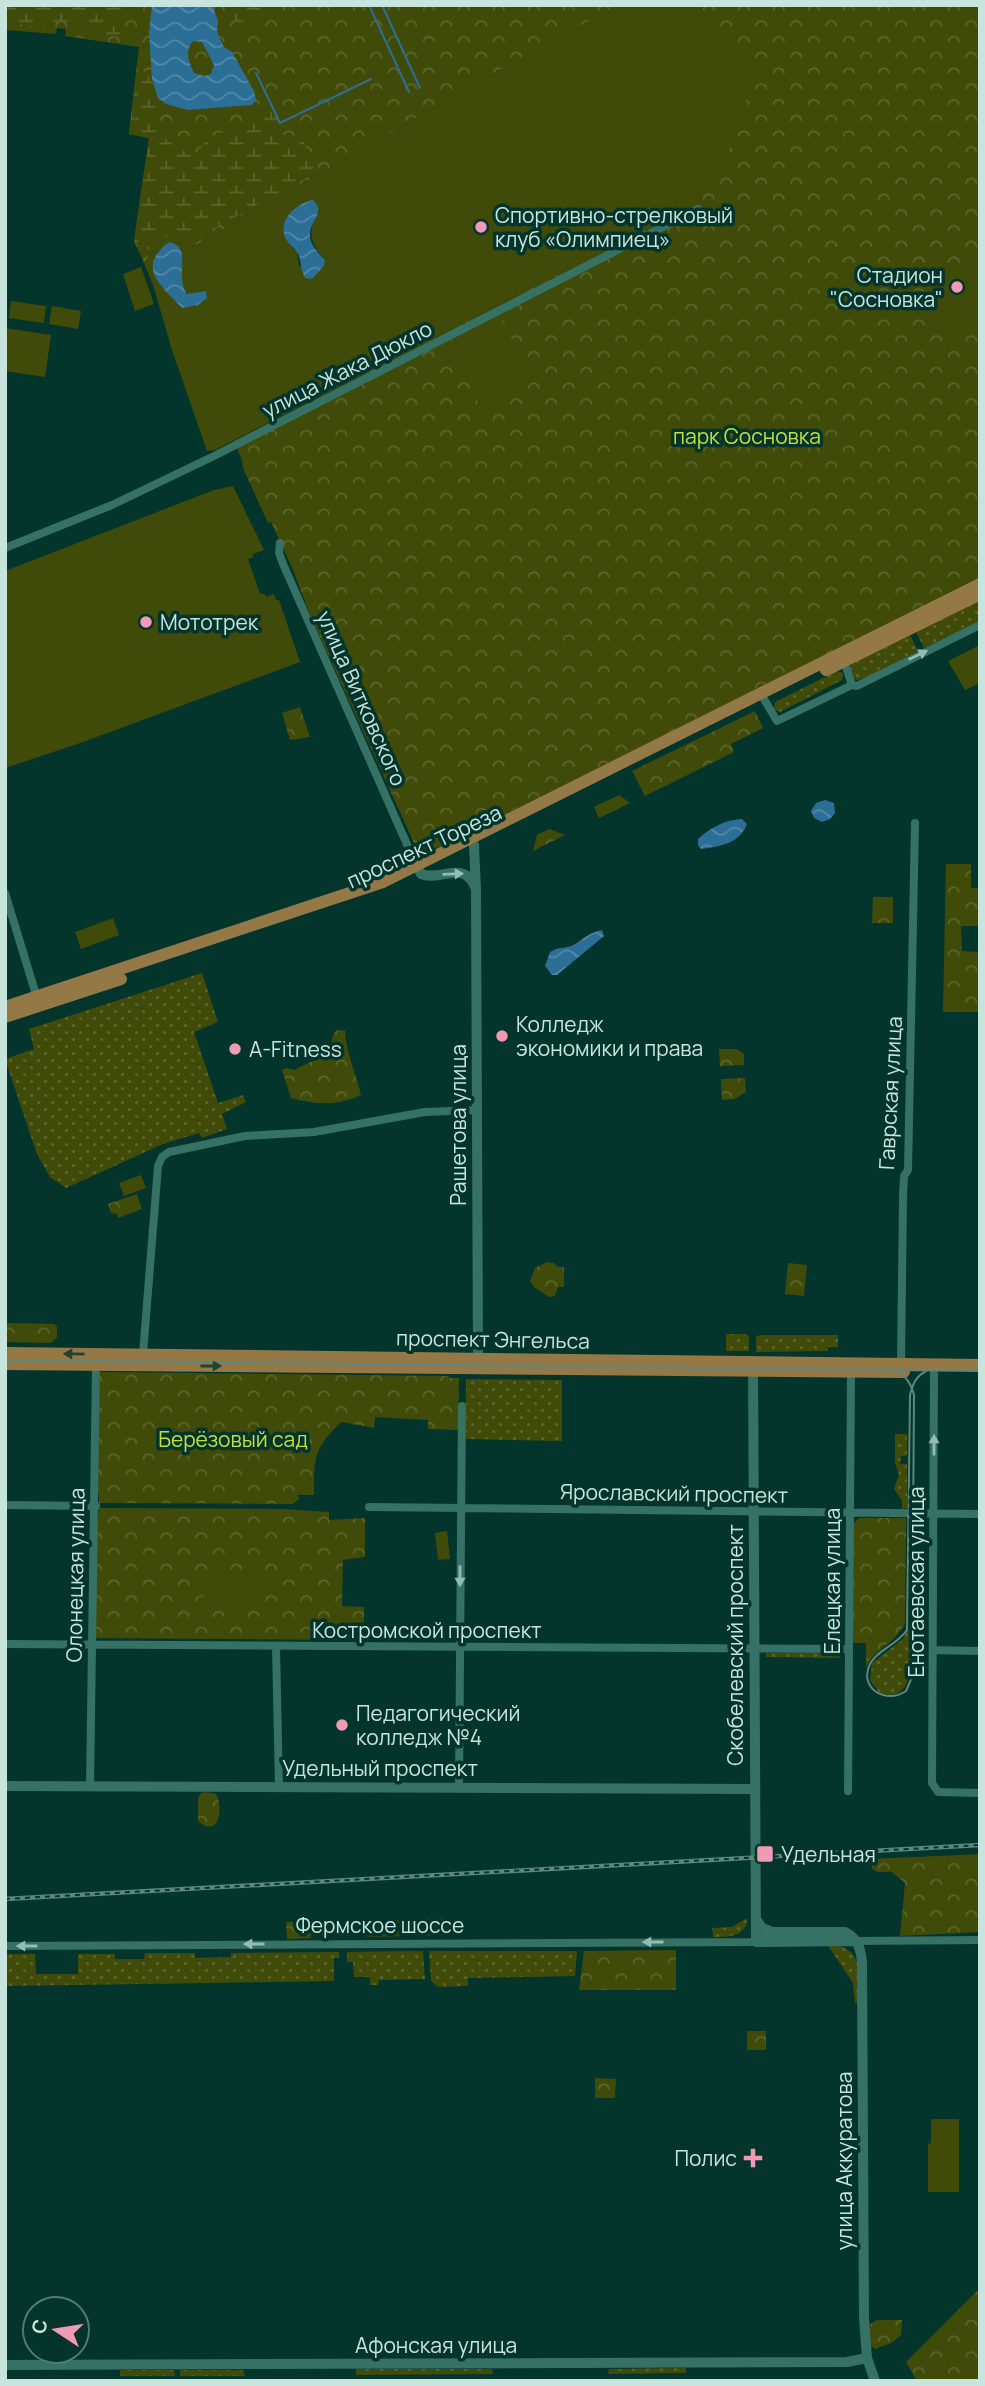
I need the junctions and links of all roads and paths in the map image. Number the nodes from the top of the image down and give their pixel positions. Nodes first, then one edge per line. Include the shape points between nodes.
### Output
1 (698, 209) dead end
2 (280, 543) dead end
3 (5, 548) edge
4 (980, 584) edge
5 (980, 594) edge
6 (980, 625) edge
7 (842, 657) junction
8 (854, 685) junction
9 (763, 697) junction
10 (915, 823) dead end
11 (472, 842) junction
12 (419, 871) junction
13 (476, 891) junction
14 (5, 893) edge
15 (37, 998) junction
16 (5, 1007) edge
17 (5, 1017) edge
18 (477, 1110) junction
19 (5, 1353) edge
20 (143, 1354) junction
21 (5, 1364) edge
22 (478, 1364) junction
23 (901, 1364) junction
24 (96, 1365) junction
25 (980, 1365) edge
26 (753, 1366) junction
27 (851, 1372) junction
28 (934, 1373) junction
29 (980, 1373) edge
30 (462, 1406) dead end
31 (5, 1505) edge
32 (95, 1506) junction
33 (369, 1507) dead end
34 (461, 1508) junction
35 (754, 1511) junction
36 (850, 1513) junction
37 (934, 1514) junction
38 (980, 1514) edge
39 (5, 1644) edge
40 (92, 1644) junction
41 (276, 1646) junction
42 (460, 1647) junction
43 (754, 1649) junction
44 (849, 1649) junction
45 (933, 1650) junction
46 (980, 1651) edge
47 (5, 1786) edge
48 (90, 1786) junction
49 (279, 1787) junction
50 (459, 1788) junction
51 (754, 1789) junction
52 (848, 1791) dead end
53 (980, 1793) edge
54 (755, 1919) junction
55 (772, 1932) junction
56 (980, 1940) edge
57 (856, 1941) junction
58 (756, 1942) junction
59 (5, 1946) edge
60 (867, 2358) junction
61 (5, 2365) edge
62 (875, 2381) edge

1 - 3 street, улица Жака Дюкло via 214,456
2 - 12 street, улица Витковского via 283,564
4 - 7 main road, проспект Тореза
5 - 7 main road, проспект Тореза
8 -> 6 street
7 - 8 street
7 - 9 main road, проспект Тореза
8 - 9 street via 778,721
9 - 11 main road, проспект Тореза
10 - 23 street, Гаврская улица
11 - 12 main road, проспект Тореза
11 - 13 street, Рашетова улица
12 -> 13 street via 428,877 462,873
12 - 15 main road, проспект Тореза
12 - 17 main road, проспект Тореза via 364,898
13 - 18 street, Рашетова улица
14 - 15 street
15 - 16 main road, проспект Тореза
18 - 20 street via 425,1112 314,1132 244,1136 162,1157
18 - 22 street, Рашетова улица
20 -> 19 main road, проспект Энгельса
20 - 22 main road, проспект Энгельса
21 - 24 main road, проспект Энгельса
24 -> 22 main road, проспект Энгельса
22 - 26 main road, проспект Энгельса
23 - 25 main road, проспект Энгельса
23 - 26 main road, проспект Энгельса
24 - 32 street, Олонецкая улица
26 - 27 main road, проспект Энгельса
26 - 35 street, Скобелевский проспект
27 - 28 main road, проспект Энгельса
27 - 36 street, Елецкая улица
28 - 29 main road, проспект Энгельса
37 -> 28 street, Енотаевская улица
30 - 34 street
31 - 32 street
32 - 40 street, Олонецкая улица
33 - 34 street, Ярославский проспект
34 - 35 street, Ярославский проспект
34 -> 42 street
35 - 36 street, Ярославский проспект
35 - 43 street, Скобелевский проспект
36 - 37 street, Ярославский проспект
36 - 44 street, Елецкая улица
37 - 38 street, Ярославский проспект
37 - 45 street, Енотаевская улица
39 - 40 street, Костромской проспект
40 - 41 street, Костромской проспект
40 - 48 street, Олонецкая улица
41 - 42 street, Костромской проспект
41 - 49 street
42 - 43 street, Костромской проспект
42 - 50 street
43 - 44 street, Костромской проспект
43 - 51 street, Скобелевский проспект
44 - 52 street, Елецкая улица
45 - 46 street
45 - 53 street, Енотаевская улица via 932,1783 936,1791
47 - 48 street, Удельный проспект
48 - 49 street, Удельный проспект
49 - 50 street, Удельный проспект
50 - 51 street, Удельный проспект
51 - 54 street, Скобелевский проспект
54 - 55 street
54 - 58 street, Скобелевский проспект
55 - 57 street, Фермское шоссе via 845,1932
55 - 58 street
56 - 57 street, Фермское шоссе
57 - 58 street, Фермское шоссе
57 - 60 street, улица Аккуратова via 862,1963
58 -> 59 street, Фермское шоссе
60 - 61 street, Афонская улица via 839,2362
60 - 62 street, улица Аккуратова

